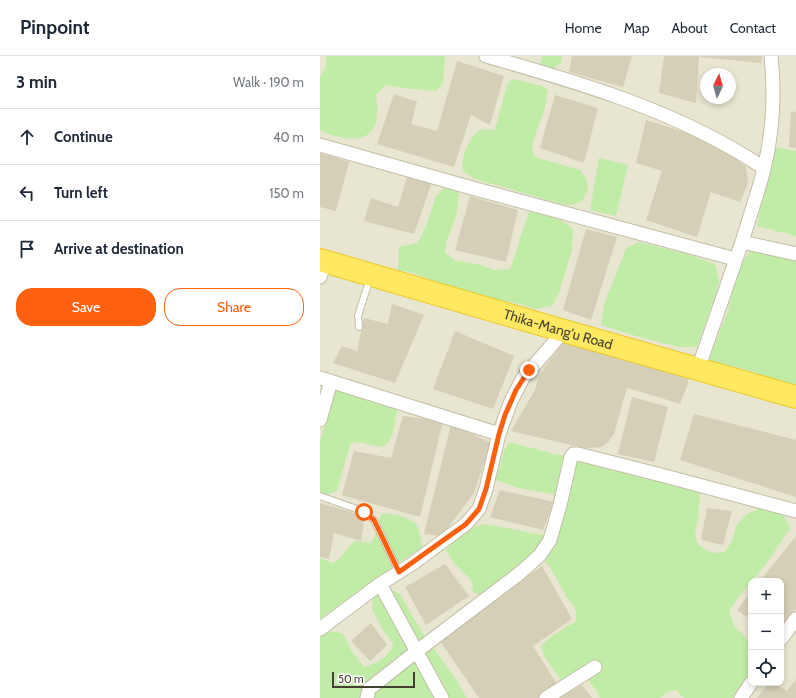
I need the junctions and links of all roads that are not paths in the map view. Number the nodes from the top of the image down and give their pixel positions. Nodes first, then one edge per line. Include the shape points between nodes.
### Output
1 (486, 56) edge
2 (771, 56) edge
3 (522, 61) edge
4 (320, 145) edge
5 (764, 168) junction
6 (742, 242) junction
7 (796, 254) edge
8 (735, 259) junction
9 (322, 266) edge
10 (371, 275) junction
11 (359, 327) dead end
12 (564, 331) junction
13 (698, 369) junction
14 (326, 380) edge
15 (796, 397) edge
16 (320, 420) edge
17 (499, 434) junction
18 (320, 496) edge
19 (796, 511) edge
20 (399, 572) junction
21 (380, 584) junction
22 (796, 619) edge
23 (320, 629) edge
24 (788, 636) edge
25 (417, 651) junction
26 (595, 667) dead end
27 (749, 686) edge
28 (367, 698) edge
29 (442, 698) edge
30 (546, 698) edge
31 (741, 698) edge

1 - 3 street
2 - 5 street via 771,129
3 - 5 street via 686,125
4 - 8 street
5 - 6 street
6 - 7 street
6 - 8 street
8 - 13 street
9 - 10 highway, Thika-Mang'u Road
10 - 11 lane via 358,316
10 - 12 highway, Thika-Mang'u Road
12 - 13 highway, Thika-Mang'u Road
12 - 17 street via 523,378
13 - 15 highway, Thika-Mang'u Road
14 - 16 street
14 - 17 street
17 - 20 street via 479,509 466,524
18 - 20 lane via 364,512 374,520
19 - 25 street via 573,454 570,457 550,540 540,555
20 - 21 street
21 - 23 street
21 - 25 street
22 - 24 street
25 - 28 street via 369,688
25 - 29 street
26 - 30 street
27 - 31 street

